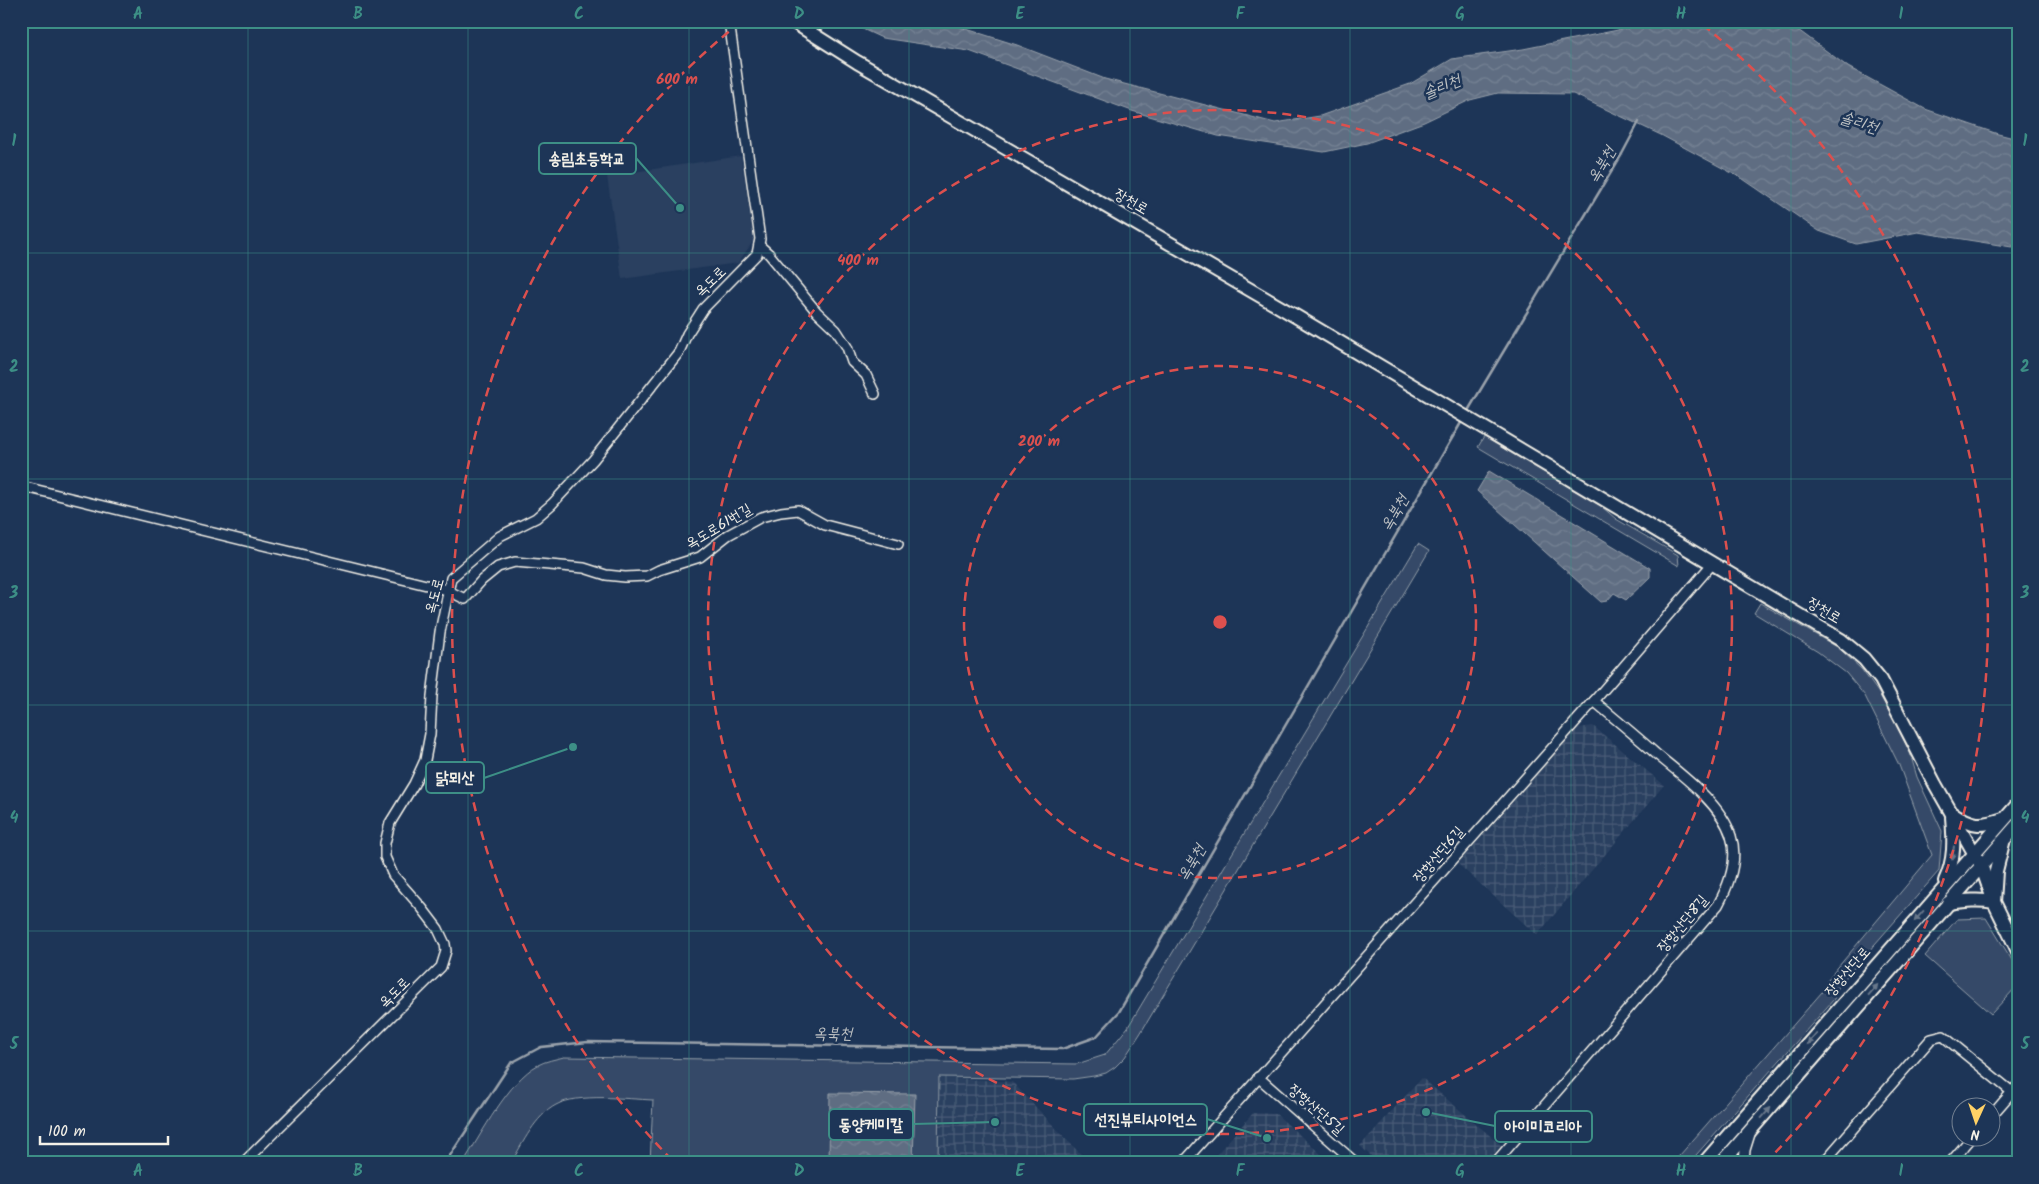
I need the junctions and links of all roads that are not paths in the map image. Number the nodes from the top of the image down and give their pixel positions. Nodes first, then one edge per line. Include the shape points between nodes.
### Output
1 (729, 21) edge
2 (792, 21) edge
3 (759, 245) junction
4 (875, 394) dead end
5 (21, 486) edge
6 (898, 544) dead end
7 (1713, 563) junction
8 (448, 590) junction
9 (1594, 701) junction
10 (2018, 804) edge
11 (1951, 812) junction
12 (2006, 818) junction
13 (2018, 824) edge
14 (2003, 840) junction
15 (1974, 853) junction
16 (1981, 865) junction
17 (1941, 891) junction
18 (1994, 902) junction
19 (1948, 904) junction
20 (2016, 945) edge
21 (1258, 1078) junction
22 (2015, 1089) edge
23 (2002, 1104) edge
24 (1751, 1130) junction
25 (1964, 1146) edge
26 (243, 1163) edge
27 (1183, 1163) edge
28 (1356, 1163) edge
29 (1495, 1163) edge
30 (1704, 1163) edge
31 (1722, 1163) edge
32 (1744, 1163) edge
33 (1823, 1163) edge
34 (1950, 1163) edge

1 - 3 street
2 - 7 main road, 장천로
3 - 4 street via 836,330 852,362 866,375
3 - 8 street, 옥도로 via 751,261 703,309 679,352 593,460 536,518 500,536 451,578
5 - 8 street
6 - 8 street, 옥도로61번길 via 825,525 798,510 761,516 728,535 700,557 647,576 606,575 584,568 515,562 498,567 465,599
7 - 9 street, 장항산단6길
7 - 11 main road, 장천로 via 1841,640 1864,659 1881,680
8 - 26 street, 옥도로 via 425,760 390,823 385,844 393,875 438,929 446,951 440,967
9 - 21 street, 장항산단6길
9 - 29 street, 장항산단8길 via 1690,782 1722,816 1732,837 1733,862 1729,884 1718,905
10 - 12 main road, 장항산단로
11 - 12 main road via 1970,824 1986,825
11 - 15 main road, 장천로
11 -> 17 main road via 1954,846 1950,869
12 - 15 main road, 장항산단로
13 - 14 main road, 장항산단로
14 - 16 main road, 장항산단로
14 - 18 main road
15 - 16 main road, 장천로
15 - 17 main road, 장항산단로
16 - 18 main road, 장천로
16 - 19 main road, 장항산단로
17 -> 30 main road, 장항산단로
18 - 19 main road via 1967,900
18 - 20 main road, 장천로
24 -> 19 main road, 장항산단로
21 - 27 street, 장항산단6길
21 - 28 street, 장항산단5길
22 - 23 street
22 - 33 street via 1943,1036 1931,1039
24 - 31 main road, 장항산단로
24 - 32 street
25 - 34 street

